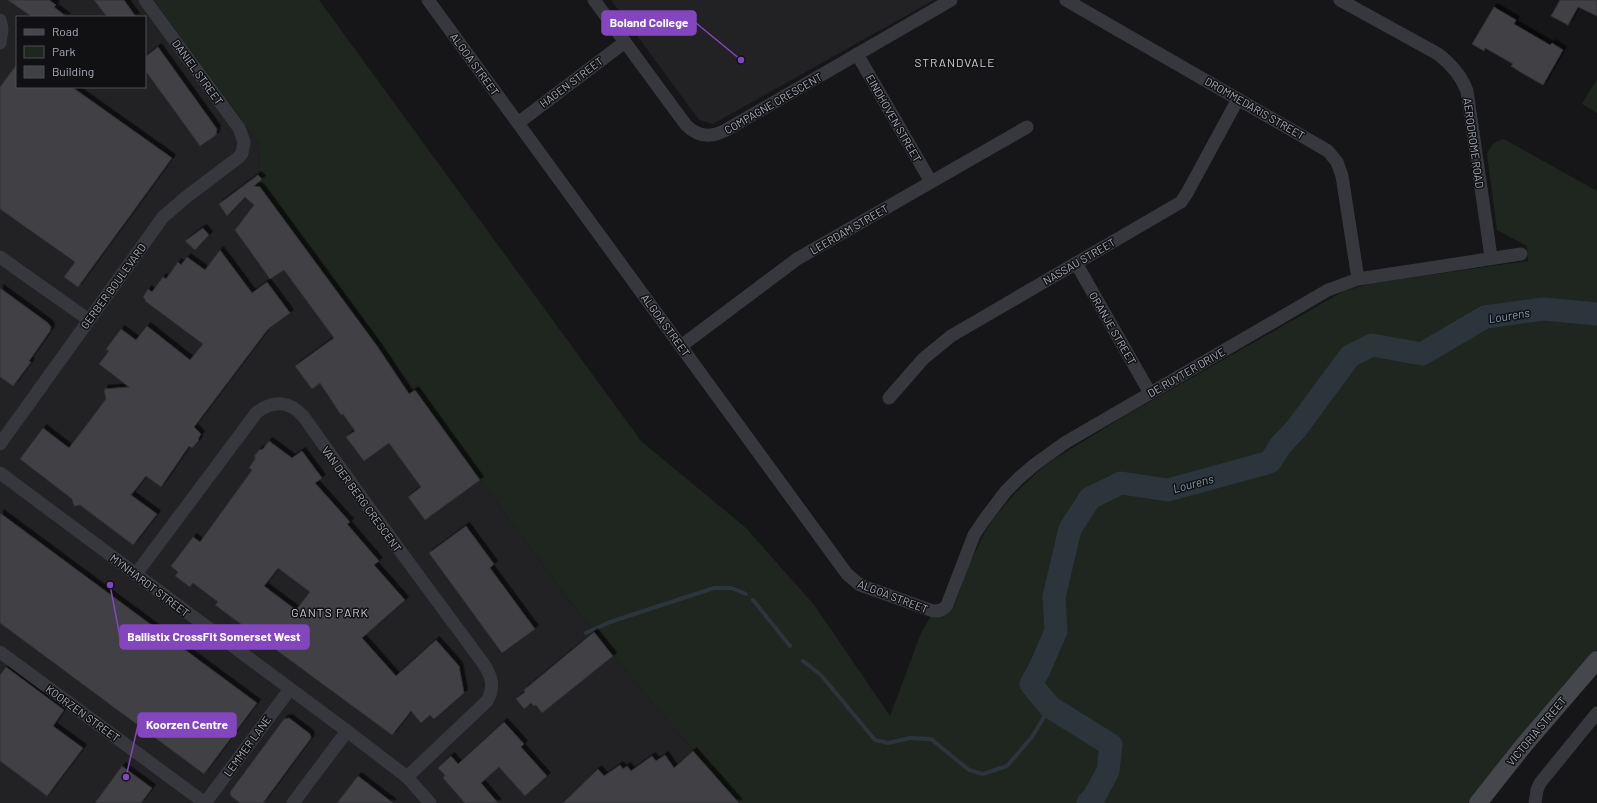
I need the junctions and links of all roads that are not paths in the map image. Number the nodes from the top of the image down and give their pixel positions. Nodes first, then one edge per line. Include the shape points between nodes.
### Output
1 (146, 0) edge
2 (428, 0) edge
3 (594, 0) edge
4 (951, 0) edge
5 (1066, 0) edge
6 (1340, 0) edge
7 (0, 20) edge
8 (625, 42) junction
9 (0, 43) edge
10 (857, 54) junction
11 (1238, 99) junction
12 (518, 123) junction
13 (1027, 127) dead end
14 (244, 147) joint
15 (931, 182) junction
16 (1521, 254) dead end
17 (0, 257) edge
18 (1491, 257) junction
19 (1076, 263) junction
20 (1358, 279) junction
21 (89, 320) junction
22 (681, 346) junction
23 (1150, 393) junction
24 (889, 398) dead end
25 (0, 444) edge
26 (0, 473) edge
27 (136, 574) junction
28 (933, 611) joint
29 (0, 652) edge
30 (1597, 660) edge
31 (290, 689) junction
32 (1597, 713) edge
33 (348, 732) junction
34 (406, 777) junction
35 (205, 803) edge
36 (293, 803) edge
37 (430, 803) edge
38 (1478, 803) edge
39 (1535, 803) edge

1 - 14 street, DANIEL STREET via 239,128 244,137
2 - 12 street, ALGOA STREET
3 - 8 street, COMPAGNE CRESCENT
4 - 10 street, COMPAGNE CRESCENT
5 - 11 street, DROMMEDARIS STREET
6 - 18 street, AERODROME ROAD via 1438,54 1460,77 1467,91
7 - 9 street
8 - 10 street, COMPAGNE CRESCENT via 686,125 697,133 709,136 726,130
8 - 12 street, HAGEN STREET
10 - 15 street, EINDHOVEN STREET
11 - 19 street, NASSAU STREET via 1181,202
11 - 20 street, DROMMEDARIS STREET via 1322,146 1337,162 1342,176
12 - 22 street, ALGOA STREET
13 - 15 street, LEERDAM STREET
14 - 21 street, GERBER BOULEVARD via 233,162 163,217
15 - 22 street, LEERDAM STREET via 797,259
16 - 18 street, DE RUYTER DRIVE
17 - 21 street
18 - 20 street, DE RUYTER DRIVE
19 - 23 street, ORANJE STREET
19 - 24 street, NASSAU STREET via 950,336 923,359
20 - 23 street, DE RUYTER DRIVE via 1328,290
21 - 25 street, GERBER BOULEVARD
22 - 28 street, ALGOA STREET via 851,578 860,585
23 - 28 street, DE RUYTER DRIVE via 1066,442 1019,478 994,505 974,535 947,605 944,609
26 - 27 street, MYNHARDT STREET
27 - 31 street, MYNHARDT STREET
27 - 34 street, VAN DER BERG CRESCENT via 257,412 277,403 294,407 484,663 492,680 492,692 487,701
29 - 35 street, KOORZEN STREET
30 - 38 main road, VICTORIA STREET
31 - 33 street, MYNHARDT STREET
31 - 35 street, LEMMER LANE
32 - 39 street via 1540,783
33 - 34 street, MYNHARDT STREET
33 - 36 street
34 - 37 street, MYNHARDT STREET

